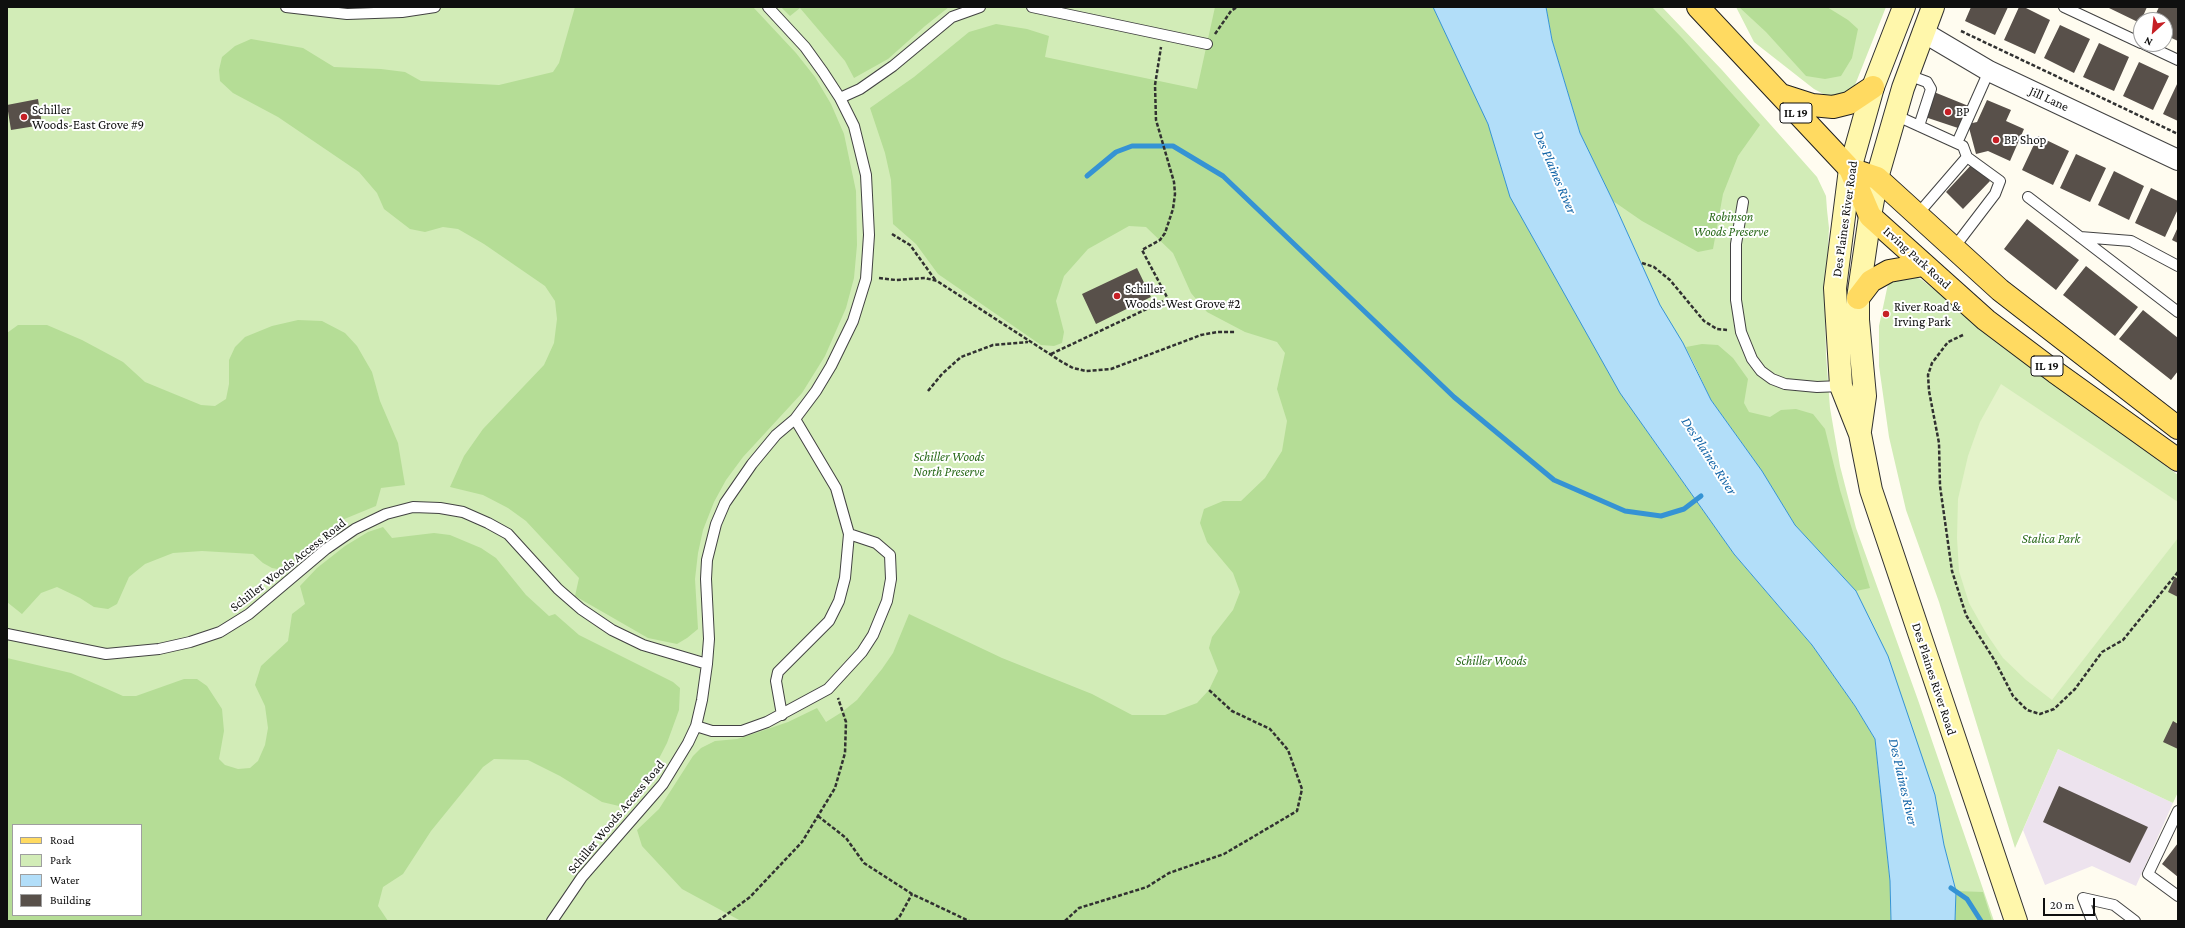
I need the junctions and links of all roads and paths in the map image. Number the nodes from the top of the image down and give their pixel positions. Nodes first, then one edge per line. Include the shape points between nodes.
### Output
1 (286, 7) edge
2 (435, 7) edge
3 (768, 7) edge
4 (980, 7) edge
5 (1032, 7) edge
6 (1237, 7) edge
7 (1698, 7) edge
8 (1904, 7) edge
9 (1933, 7) edge
10 (2064, 7) edge
11 (1959, 30) dead end
12 (1923, 32) junction
13 (1163, 35) junction
14 (2133, 39) edge
15 (1207, 44) joint
16 (2161, 52) edge
17 (2178, 60) edge
18 (1989, 71) junction
19 (1908, 75) junction
20 (1873, 88) junction
21 (1779, 95) junction
22 (840, 98) junction
23 (1896, 115) junction
24 (1919, 126) junction
25 (2178, 134) edge
26 (1957, 144) junction
27 (1968, 157) junction
28 (2178, 160) edge
29 (1850, 169) junction
30 (1878, 178) junction
31 (2028, 197) dead end
32 (1743, 202) dead end
33 (1917, 215) junction
34 (1870, 216) junction
35 (892, 234) dead end
36 (2080, 237) junction
37 (1953, 249) junction
38 (1642, 263) dead end
39 (1923, 265) junction
40 (2178, 266) edge
41 (866, 277) junction
42 (936, 281) junction
43 (1858, 298) junction
44 (2178, 312) edge
45 (1235, 332) dead end
46 (1741, 332) junction
47 (1963, 335) dead end
48 (1028, 342) junction
49 (1051, 354) junction
50 (1841, 386) junction
51 (928, 391) dead end
52 (795, 419) junction
53 (2178, 428) edge
54 (1860, 434) junction
55 (2178, 460) edge
56 (849, 534) junction
57 (2178, 572) edge
58 (7, 634) edge
59 (707, 664) junction
60 (833, 683) junction
61 (1209, 690) dead end
62 (782, 715) junction
63 (696, 726) junction
64 (2178, 811) edge
65 (818, 816) junction
66 (912, 894) junction
67 (2178, 896) edge
68 (552, 921) edge
69 (718, 921) edge
70 (895, 921) edge
71 (969, 921) edge
72 (1065, 921) edge
73 (2016, 921) edge
74 (2092, 921) edge
75 (2135, 921) edge

1 - 2 lane via 347,14 402,12
3 - 22 lane, Schiller Woods Access Road via 805,47
4 - 22 lane via 952,17 893,66 860,89
5 - 13 lane
6 - 15 path via 1231,11
7 - 21 main road, Irving Park Road / IL 19
8 - 20 main road, Des Plaines River Road
9 - 12 main road, Des Plaines River Road
10 - 14 lane
11 - 25 path
12 - 18 street, Jill Lane
12 - 19 main road, Des Plaines River Road
13 - 15 lane
13 - 49 path via 1155,85 1156,120 1174,182 1175,194 1165,233 1160,240 1142,250 1168,299
16 - 17 lane
18 - 26 lane
18 - 28 street, Jill Lane
19 - 23 main road, Des Plaines River Road
19 - 24 lane via 1927,82 1931,89
20 - 21 main road via 1849,103 1833,107 1812,105
20 - 29 main road, Des Plaines River Road
21 - 29 main road, Irving Park Road / IL 19
22 - 41 lane, Schiller Woods Access Road via 854,126 866,175 869,235
23 - 24 lane
23 - 30 main road, Des Plaines River Road
24 - 26 lane
26 - 27 lane via 1963,146
27 - 33 lane
27 - 37 lane via 2000,181 1995,194
29 - 30 main road, Irving Park Road / IL 19
29 - 34 main road, Irving Park Road / IL 19
29 - 50 main road, Des Plaines River Road via 1835,288
30 - 33 main road, Irving Park Road / IL 19
30 - 34 main road, Des Plaines River Road
31 - 36 lane
32 - 46 lane via 1734,274
33 - 37 main road, Irving Park Road / IL 19
34 - 39 main road, Irving Park Road / IL 19
34 - 43 main road, Des Plaines River Road
35 - 42 path via 910,245
36 - 40 lane via 2132,241
36 - 44 lane
37 - 53 main road, Irving Park Road / IL 19 via 2000,290
38 - 46 path via 1654,267 1670,280 1704,321 1717,329
39 - 43 main road via 1889,271 1871,281
39 - 55 main road, Irving Park Road / IL 19 via 1986,320
41 - 42 path via 896,280 925,278
41 - 52 lane, Schiller Woods Access Road via 853,321 834,360 816,391
42 - 48 path via 999,320
43 - 54 main road, Des Plaines River Road via 1865,396
45 - 49 path via 1201,335 1111,369 1096,371 1073,368
46 - 50 lane via 1752,359 1761,371 1772,379 1802,387
47 - 57 path via 1948,342 1932,363 1928,375 1939,443 1940,486 1952,570 1966,615 2013,696 2027,710 2040,714 2054,710 2075,689 2102,652 2123,640
48 - 49 path
48 - 51 path via 994,345 961,357
50 - 54 main road, Des Plaines River Road
52 - 56 lane via 836,488
52 - 59 lane, Schiller Woods Access Road via 776,435 752,464 725,503 716,524 707,560
54 - 73 main road, Des Plaines River Road via 1871,490
56 - 60 lane via 876,544 890,555 891,579 883,612 873,635 862,652
56 - 62 lane via 845,578 839,601 829,621 778,672 776,681
58 - 59 lane, Schiller Woods Access Road via 106,654 159,649 190,642 220,632 249,614 326,549 355,529 386,514 413,507 440,508 463,512 508,534 558,589 581,609 612,630 643,645
59 - 63 lane, Schiller Woods Access Road
60 - 62 lane via 812,699
60 - 65 path via 846,722 845,753 835,788
61 - 72 path via 1232,711 1270,729 1288,750 1302,789 1296,811 1224,854 1169,873 1147,886 1079,908
62 - 63 lane via 756,728 742,731 712,731
63 - 68 lane, Schiller Woods Access Road via 678,763 663,784 582,877
64 - 67 lane via 2148,874
65 - 66 path via 846,838 864,863
65 - 69 path via 802,842 750,897
66 - 70 path
66 - 71 path
74 - 75 lane via 2083,898 2114,905

